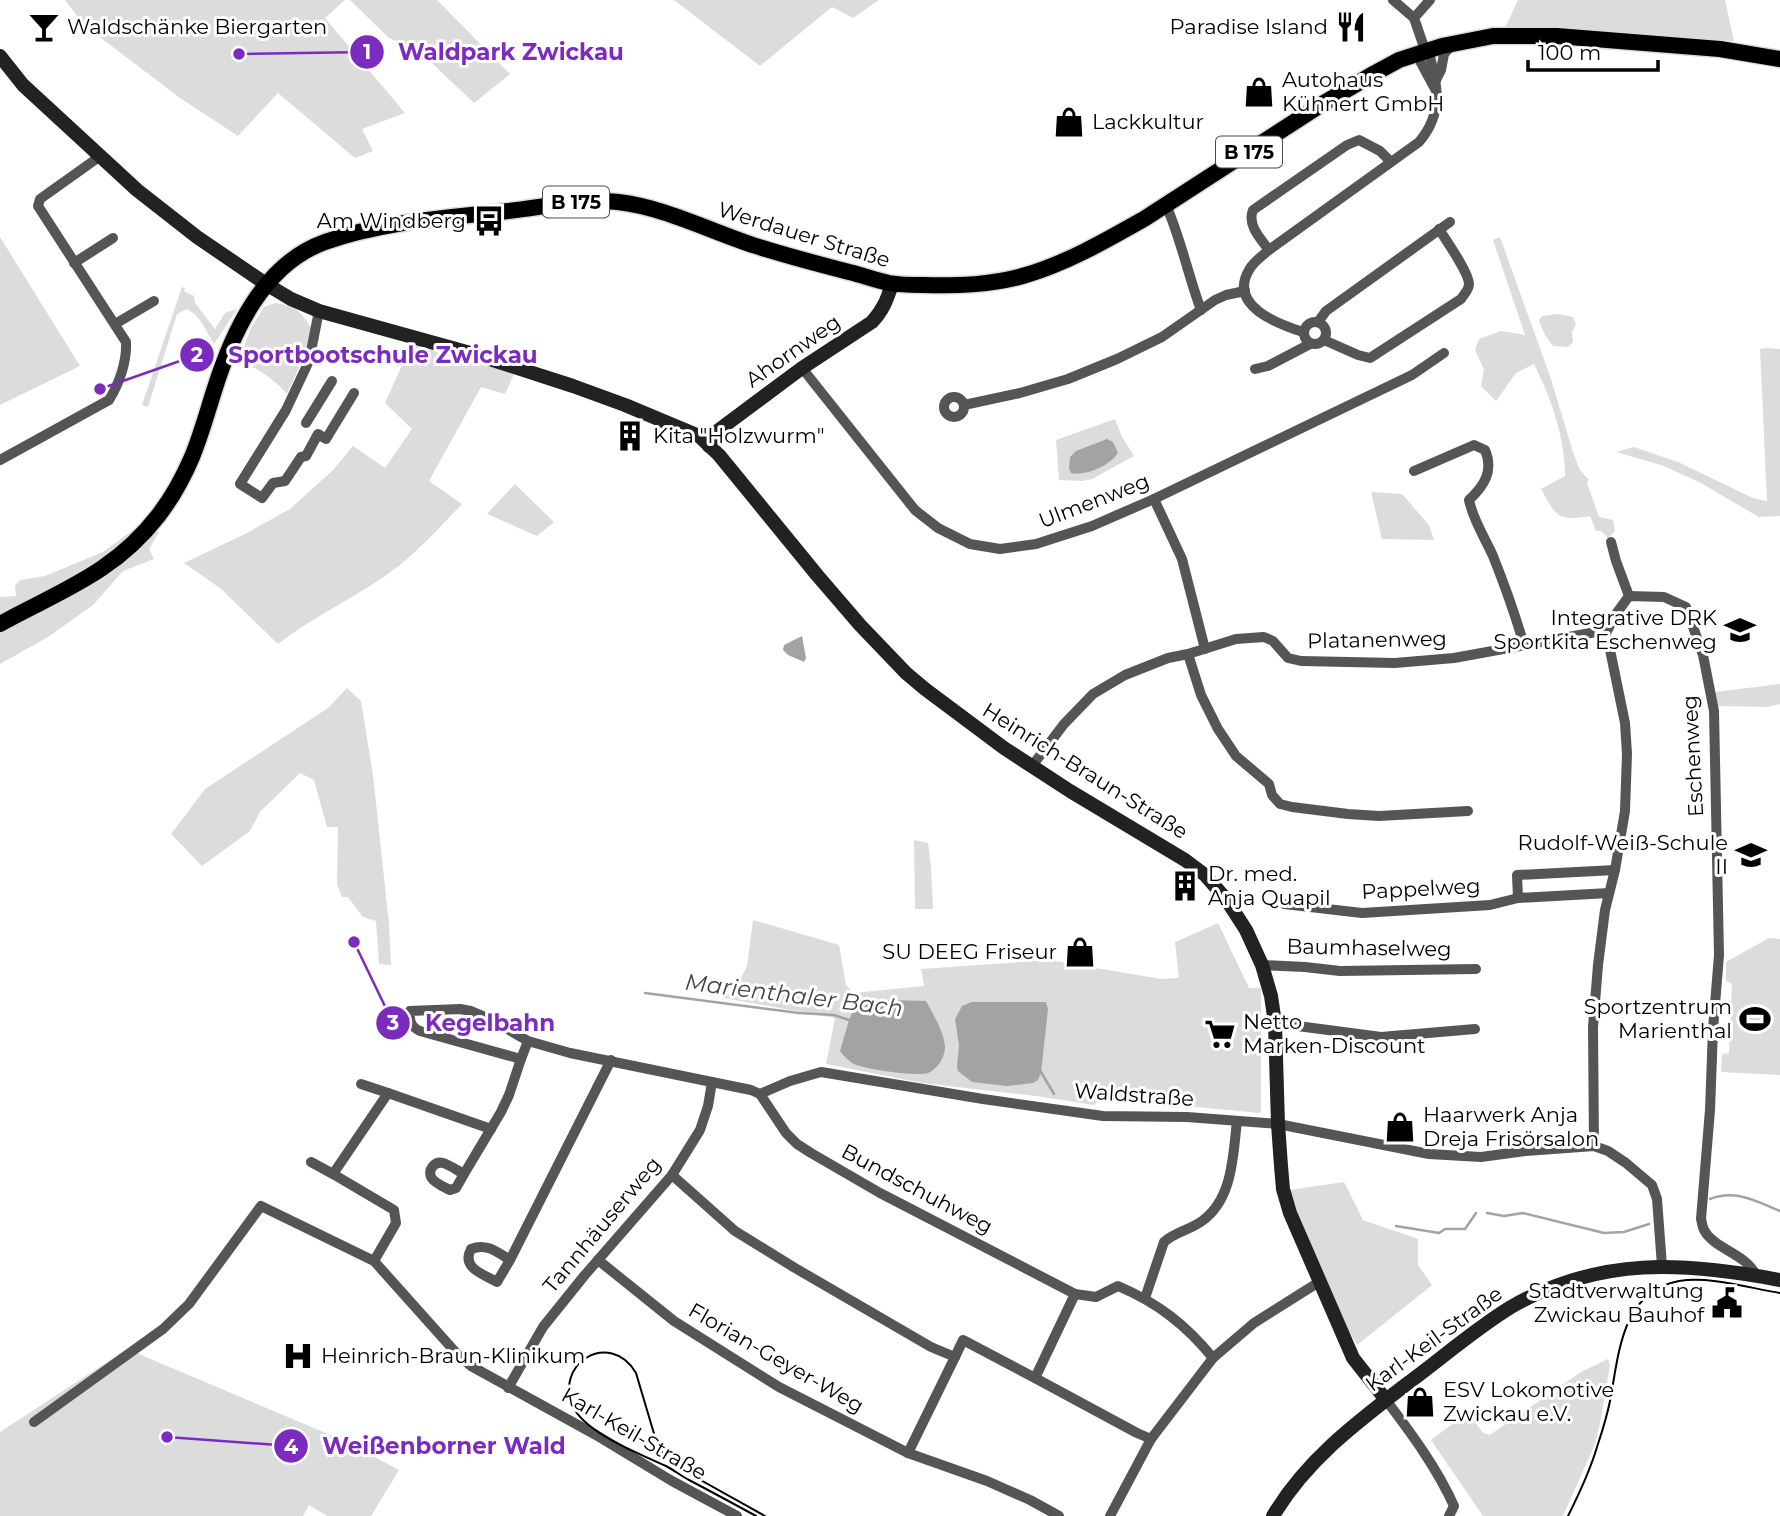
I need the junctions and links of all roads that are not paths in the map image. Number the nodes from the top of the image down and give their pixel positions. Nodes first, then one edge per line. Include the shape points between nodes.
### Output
1 (1394, 0) edge
2 (1430, 0) edge
3 (1414, 18) junction
4 (1454, 43) junction
5 (1424, 51) junction
6 (0, 56) edge
7 (1780, 60) edge
8 (1436, 85) junction
9 (99, 157) junction
10 (1391, 162) junction
11 (1166, 205) junction
12 (1450, 222) dead end
13 (1439, 229) junction
14 (113, 239) dead end
15 (1269, 250) junction
16 (74, 263) junction
17 (266, 284) junction
18 (891, 284) junction
19 (1245, 291) junction
20 (154, 301) dead end
21 (1201, 310) junction
22 (319, 311) junction
23 (1318, 322) junction
24 (115, 324) junction
25 (1303, 332) junction
26 (1324, 340) junction
27 (1310, 344) junction
28 (1444, 353) dead end
29 (802, 368) junction
30 (1255, 369) dead end
31 (332, 381) dead end
32 (354, 393) dead end
33 (964, 405) dead end
34 (286, 411) junction
35 (306, 423) junction
36 (318, 434) junction
37 (709, 446) junction
38 (0, 460) edge
39 (1414, 471) dead end
40 (1154, 499) junction
41 (1611, 542) dead end
42 (1629, 596) junction
43 (0, 624) edge
44 (1605, 635) junction
45 (1524, 645) junction
46 (1205, 649) junction
47 (1188, 654) junction
48 (1032, 766) junction
49 (1468, 811) dead end
50 (1615, 870) junction
51 (1609, 893) junction
52 (1518, 898) junction
53 (1284, 904) dead end
54 (1262, 965) junction
55 (1476, 969) dead end
56 (1275, 1024) junction
57 (1475, 1029) dead end
58 (528, 1041) junction
59 (521, 1059) junction
60 (611, 1060) junction
61 (712, 1082) junction
62 (361, 1084) dead end
63 (388, 1093) junction
64 (760, 1094) junction
65 (1237, 1121) junction
66 (1278, 1124) junction
67 (491, 1129) junction
68 (1594, 1146) junction
69 (311, 1162) dead end
70 (333, 1174) junction
71 (464, 1174) dead end
72 (672, 1175) junction
73 (510, 1260) dead end
74 (598, 1260) junction
75 (374, 1261) junction
76 (1662, 1266) junction
77 (1756, 1275) junction
78 (1780, 1280) edge
79 (1319, 1282) junction
80 (1076, 1294) junction
81 (1145, 1298) junction
82 (955, 1357) junction
83 (1213, 1358) junction
84 (1035, 1378) junction
85 (508, 1388) junction
86 (1386, 1400) junction
87 (34, 1422) dead end
88 (1151, 1439) junction
89 (908, 1453) junction
90 (737, 1516) edge
91 (1059, 1516) edge
92 (1110, 1516) edge
93 (1273, 1516) edge
94 (1449, 1516) edge

1 - 3 street
2 - 3 street
3 - 5 street
4 - 5 main road, Werdauer Straße / B 175
4 - 7 main road, Werdauer Straße / B 175 via 1493,36 1557,36 1720,49
4 - 8 street via 1444,54
5 - 8 street
5 - 11 main road, Werdauer Straße / B 175 via 1330,99
6 - 9 street, Heinrich-Braun-Straße via 23,85
8 - 10 street via 1436,112 1428,132
9 - 16 street via 40,199 38,206
9 - 17 street, Heinrich-Braun-Straße via 197,237
10 - 15 street
10 - 15 street via 1359,140 1259,205 1251,216
11 - 18 main road, Werdauer Straße / B 175 via 1085,250 1028,274 982,284
11 - 21 street
12 - 13 street
13 - 23 street via 1326,311
13 - 26 street via 1470,283 1461,299 1370,358
14 - 16 street
15 - 19 street via 1249,270
16 - 24 street
17 - 18 main road, Werdauer Straße / B 175 via 304,251 361,230 581,202 618,202
17 - 22 street, Heinrich-Braun-Straße
17 - 43 main road, Werdauer Straße / B 175 via 227,354 182,479 158,516 124,552 91,577
18 - 29 street, Ahornweg via 881,313 872,322
19 - 21 street via 1226,295
19 - 25 street via 1259,313
20 - 24 street
21 - 33 street via 1162,337 1068,379
22 - 34 street via 309,361
22 - 37 street, Heinrich-Braun-Straße via 573,386 692,432
23 - 25 street via 1308,324
23 - 26 street via 1324,327
24 - 38 street via 126,351 109,400
25 - 27 street
26 - 27 street
27 - 30 street
28 - 40 street, Ulmenweg via 1412,375
29 - 37 street, Ahornweg via 716,432
29 - 40 street, Ulmenweg via 915,510 970,544 1000,549 1036,544
31 - 35 street
32 - 36 street via 326,439
34 - 35 street
34 - 36 street via 240,484 262,498 273,483 285,481
35 - 36 street
37 - 48 street, Heinrich-Braun-Straße via 906,673
39 - 45 street via 1474,445 1485,450 1489,472 1469,500 1510,597
40 - 46 street via 1182,559
41 - 42 street
42 - 44 street
42 - 77 street, Eschenweg via 1664,597 1686,607 1703,654 1714,711 1718,955 1701,1219 1704,1232 1751,1266
44 - 45 street, Platanenweg via 1596,632
44 - 50 street via 1625,723 1627,754 1625,811
45 - 46 street, Platanenweg via 1454,659 1395,663 1301,661 1288,658 1264,637 1236,639
46 - 47 street, Platanenweg
47 - 48 street, Platanenweg via 1125,675 1093,694
47 - 49 street via 1200,695 1217,729 1236,755 1269,784 1280,804 1379,816
48 - 54 street, Heinrich-Braun-Straße via 1205,875 1246,930
50 - 51 street
50 - 52 street via 1517,875
51 - 52 street, Pappelweg
51 - 68 street via 1592,1027
52 - 53 street, Pappelweg via 1490,905 1362,914
54 - 55 street, Baumhaselweg via 1340,971
54 - 56 street, Heinrich-Braun-Straße
56 - 57 street via 1381,1037
56 - 66 street, Heinrich-Braun-Straße
58 - 59 street
58 - 59 street via 471,1011 410,1011 411,1023 420,1031
58 - 60 street
59 - 67 street
60 - 61 street
60 - 73 street
61 - 64 street
61 - 72 street, Tannhäuserweg via 700,1130
62 - 63 street
63 - 67 street
63 - 70 street
64 - 65 street, Waldstraße via 821,1072 1103,1116
64 - 80 street, Bundschuhweg via 786,1133 811,1153
65 - 66 street, Waldstraße
65 - 81 street via 1226,1193 1205,1220 1164,1242
66 - 68 street, Waldstraße via 1455,1156
66 - 79 street, Heinrich-Braun-Straße via 1283,1189
67 - 71 street
68 - 76 street via 1626,1163 1652,1185
69 - 70 street
70 - 75 street via 394,1210 396,1223
72 - 74 street, Tannhäuserweg
72 - 82 street via 734,1231
74 - 85 street, Tannhäuserweg via 543,1327
74 - 89 street, Florian-Geyer-Weg via 674,1321 755,1373
75 - 85 street, Karl-Keil-Straße via 458,1355
75 - 87 street, Karl-Keil-Straße via 261,1206 188,1304 163,1329
76 - 77 street, Karl-Keil-Straße
76 - 86 street, Karl-Keil-Straße via 1586,1277 1527,1299
77 - 78 street, Karl-Keil-Straße
79 - 83 street via 1260,1319
79 - 86 street, Heinrich-Braun-Straße via 1353,1358
80 - 81 street via 1096,1297 1118,1286
80 - 84 street
81 - 83 street via 1178,1321
82 - 84 street via 963,1340
82 - 89 street
83 - 88 street
84 - 88 street
85 - 90 street, Karl-Keil-Straße
86 - 93 street, Karl-Keil-Straße via 1318,1457
86 - 94 street via 1448,1491 1454,1506
88 - 92 street
89 - 91 street, Florian-Geyer-Weg via 988,1481

